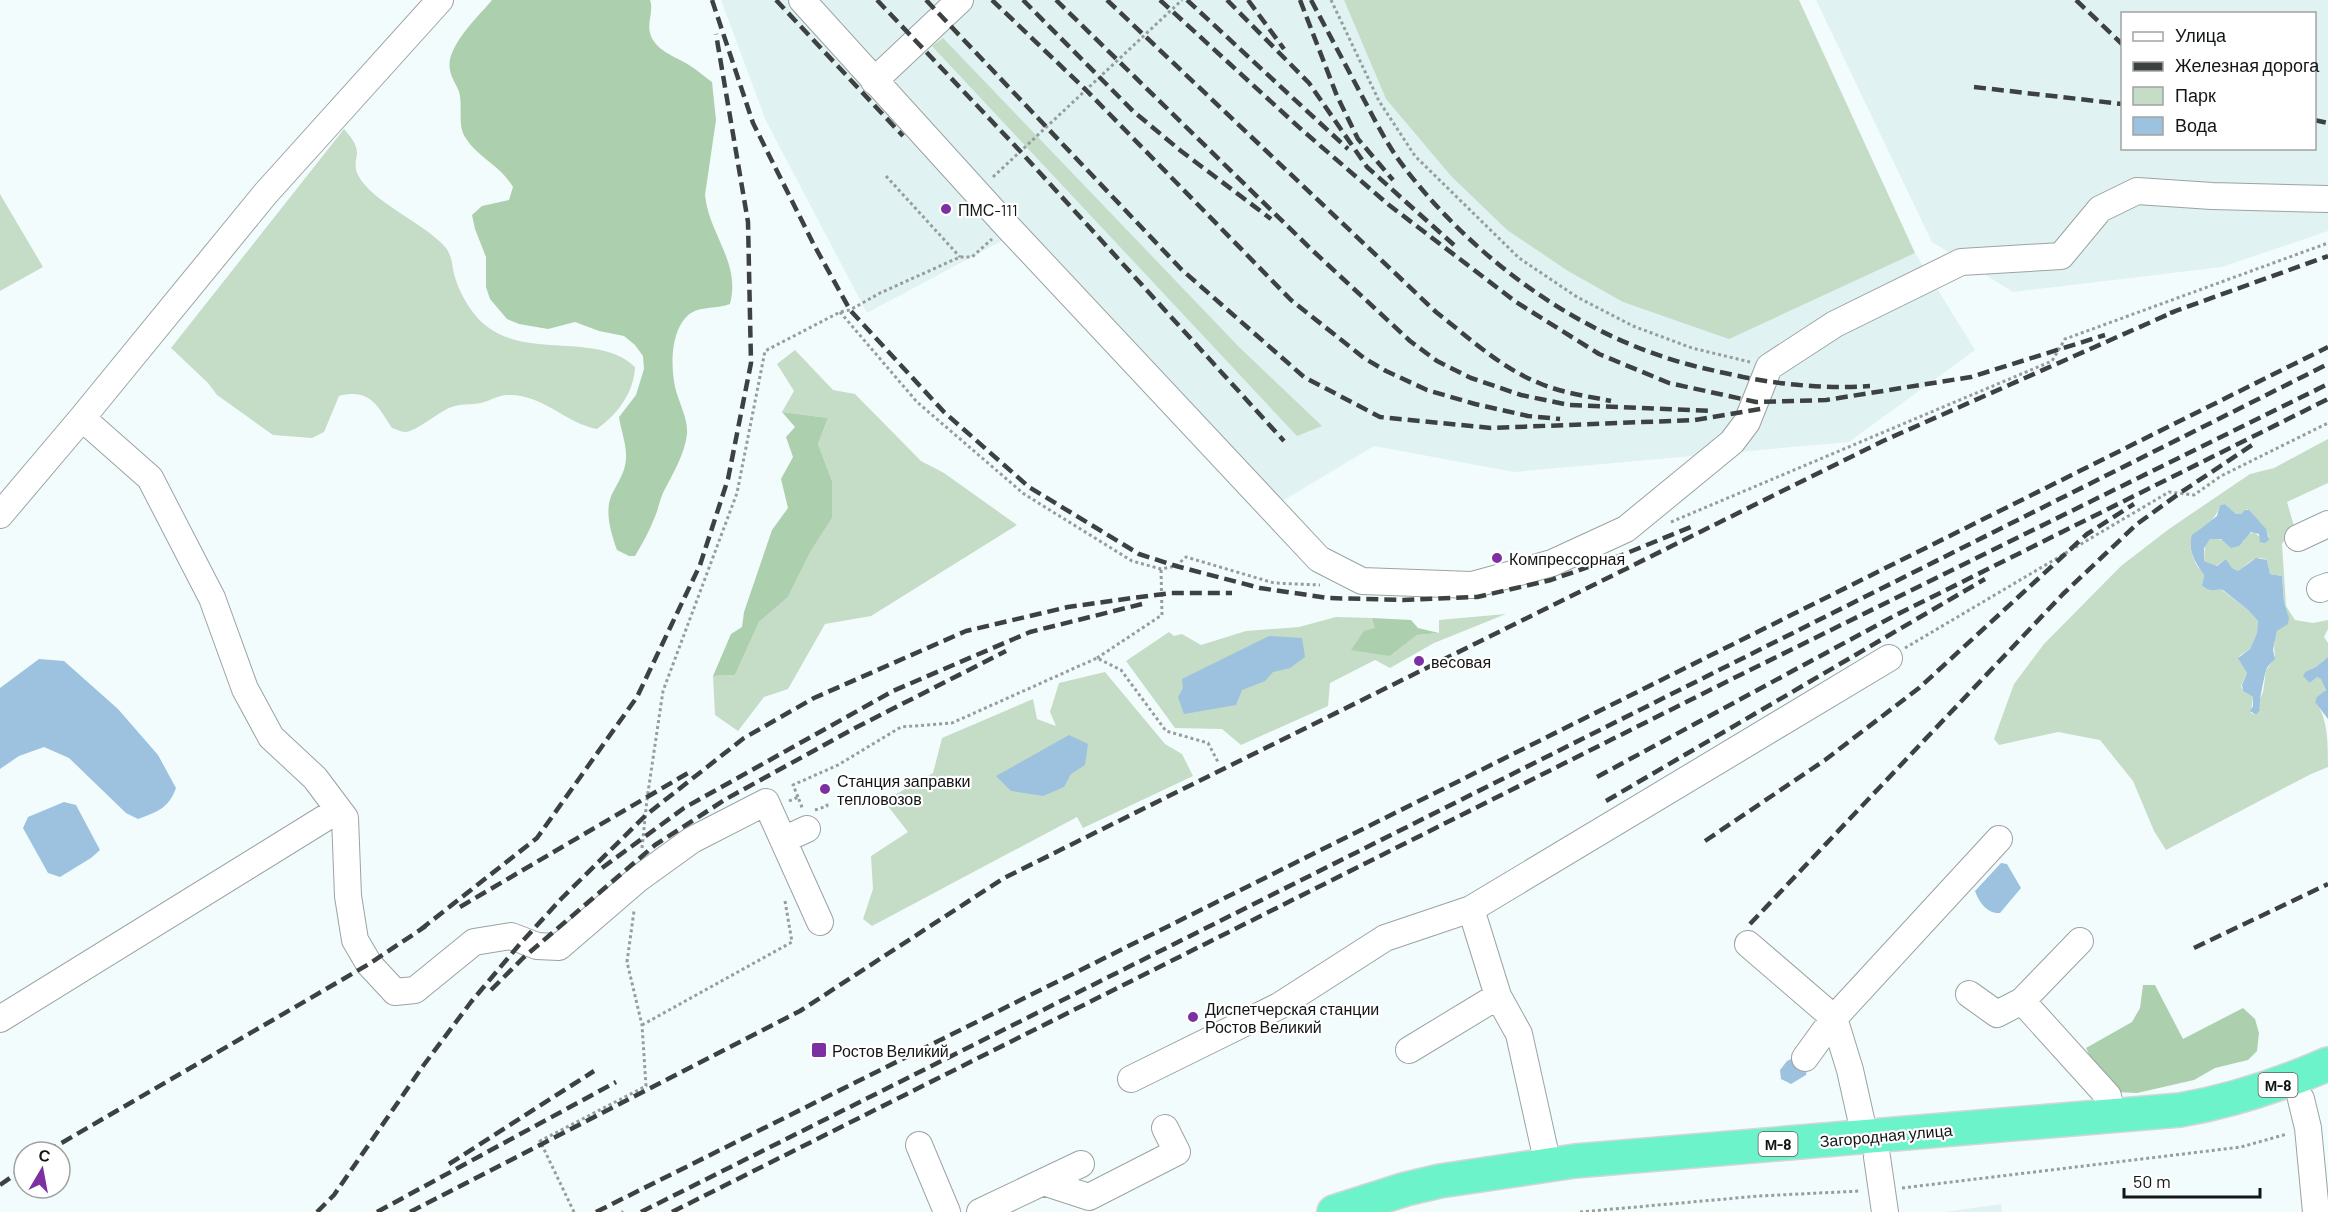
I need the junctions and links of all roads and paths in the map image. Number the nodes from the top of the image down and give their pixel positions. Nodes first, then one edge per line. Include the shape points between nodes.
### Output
1 (440, 0) edge
2 (802, 0) edge
3 (960, 0) edge
4 (1182, 0) edge
5 (1331, 0) edge
6 (874, 81) junction
7 (886, 176) dead end
8 (976, 193) junction
9 (2328, 199) edge
10 (989, 242) dead end
11 (2328, 243) edge
12 (960, 256) junction
13 (840, 312) junction
14 (1769, 367) junction
15 (82, 418) junction
16 (2328, 423) edge
17 (0, 515) edge
18 (2328, 524) edge
19 (1664, 525) dead end
20 (2298, 538) dead end
21 (1161, 569) junction
22 (1330, 586) dead end
23 (1097, 658) junction
24 (1888, 658) joint
25 (1218, 762) dead end
26 (798, 797) dead end
27 (338, 810) junction
28 (807, 829) dead end
29 (1999, 839) dead end
30 (783, 840) junction
31 (638, 879) junction
32 (785, 898) dead end
33 (1470, 909) junction
34 (820, 921) dead end
35 (2080, 941) dead end
36 (1748, 944) dead end
37 (1969, 994) dead end
38 (1498, 996) junction
39 (2022, 1001) junction
40 (1834, 1018) junction
41 (0, 1019) edge
42 (642, 1025) junction
43 (1409, 1050) dead end
44 (1805, 1058) dead end
45 (2328, 1064) edge
46 (1131, 1079) dead end
47 (2312, 1105) edge
48 (2112, 1117) junction
49 (1165, 1128) dead end
50 (919, 1145) dead end
51 (1871, 1147) junction
52 (1081, 1164) dead end
53 (1548, 1165) junction
54 (1042, 1182) junction
55 (1883, 1201) edge
56 (574, 1212) edge
57 (947, 1212) edge
58 (980, 1212) edge
59 (1334, 1212) edge
60 (1389, 1212) edge
61 (1580, 1212) edge
62 (2316, 1212) edge

1 - 15 lane via 266,193
2 - 6 lane
3 - 6 lane
4 - 8 path
5 - 14 path via 1378,101 1415,156 1519,258 1577,297 1633,326 1692,348
6 - 8 lane
7 - 12 path
8 - 14 lane via 1319,559 1362,581 1472,585 1552,563 1626,529 1732,442 1747,422
9 - 14 lane via 2137,191 2100,209 2061,256 1961,262 1835,324
10 - 12 path via 972,256
11 - 19 path via 2065,339 2052,361
12 - 13 path
13 - 21 path via 917,402 1024,494 1132,561
13 - 31 path via 765,351 737,493 663,691
15 - 17 lane
15 - 27 lane via 150,478 212,598 245,689 271,737 315,778
16 - 24 path via 2221,476 2194,495 2169,492
18 - 20 lane
21 - 22 path via 1176,566 1186,557 1274,583
21 - 23 path via 1162,615
23 - 25 path via 1121,670 1166,731 1208,743
23 - 26 path via 952,723 901,727 838,765 793,785
24 - 33 lane
27 - 31 lane via 345,818 348,896 355,940 369,964 395,992 415,990 474,942 511,936 537,946 559,947
27 - 41 lane
28 - 30 lane
29 - 40 lane
30 - 31 lane via 766,801 692,840
30 - 34 lane
31 - 42 path via 627,962
32 - 42 path via 792,942
33 - 38 lane
33 - 46 lane via 1385,938 1279,1006
35 - 39 lane
36 - 40 lane
37 - 39 lane via 1997,1014
38 - 43 lane
38 - 53 lane via 1519,1034
39 - 48 lane via 2108,1096
40 - 44 lane
40 - 51 lane
42 - 56 path via 646,1086 540,1141
45 - 48 highway, Загородная улица / М-8 via 2227,1101
47 - 51 highway, Загородная улица / М-8 via 2196,1126
47 - 55 path via 2241,1147
47 - 62 lane
48 - 51 highway, Загородная улица / М-8
49 - 54 lane via 1178,1152 1089,1197
50 - 57 lane
51 - 53 highway, Загородная улица / М-8
51 - 55 lane
51 - 60 highway, Загородная улица / М-8 via 1528,1185 1446,1197
52 - 54 lane
53 - 59 highway, Загородная улица / М-8 via 1440,1181
54 - 58 lane
55 - 61 path via 1759,1196

